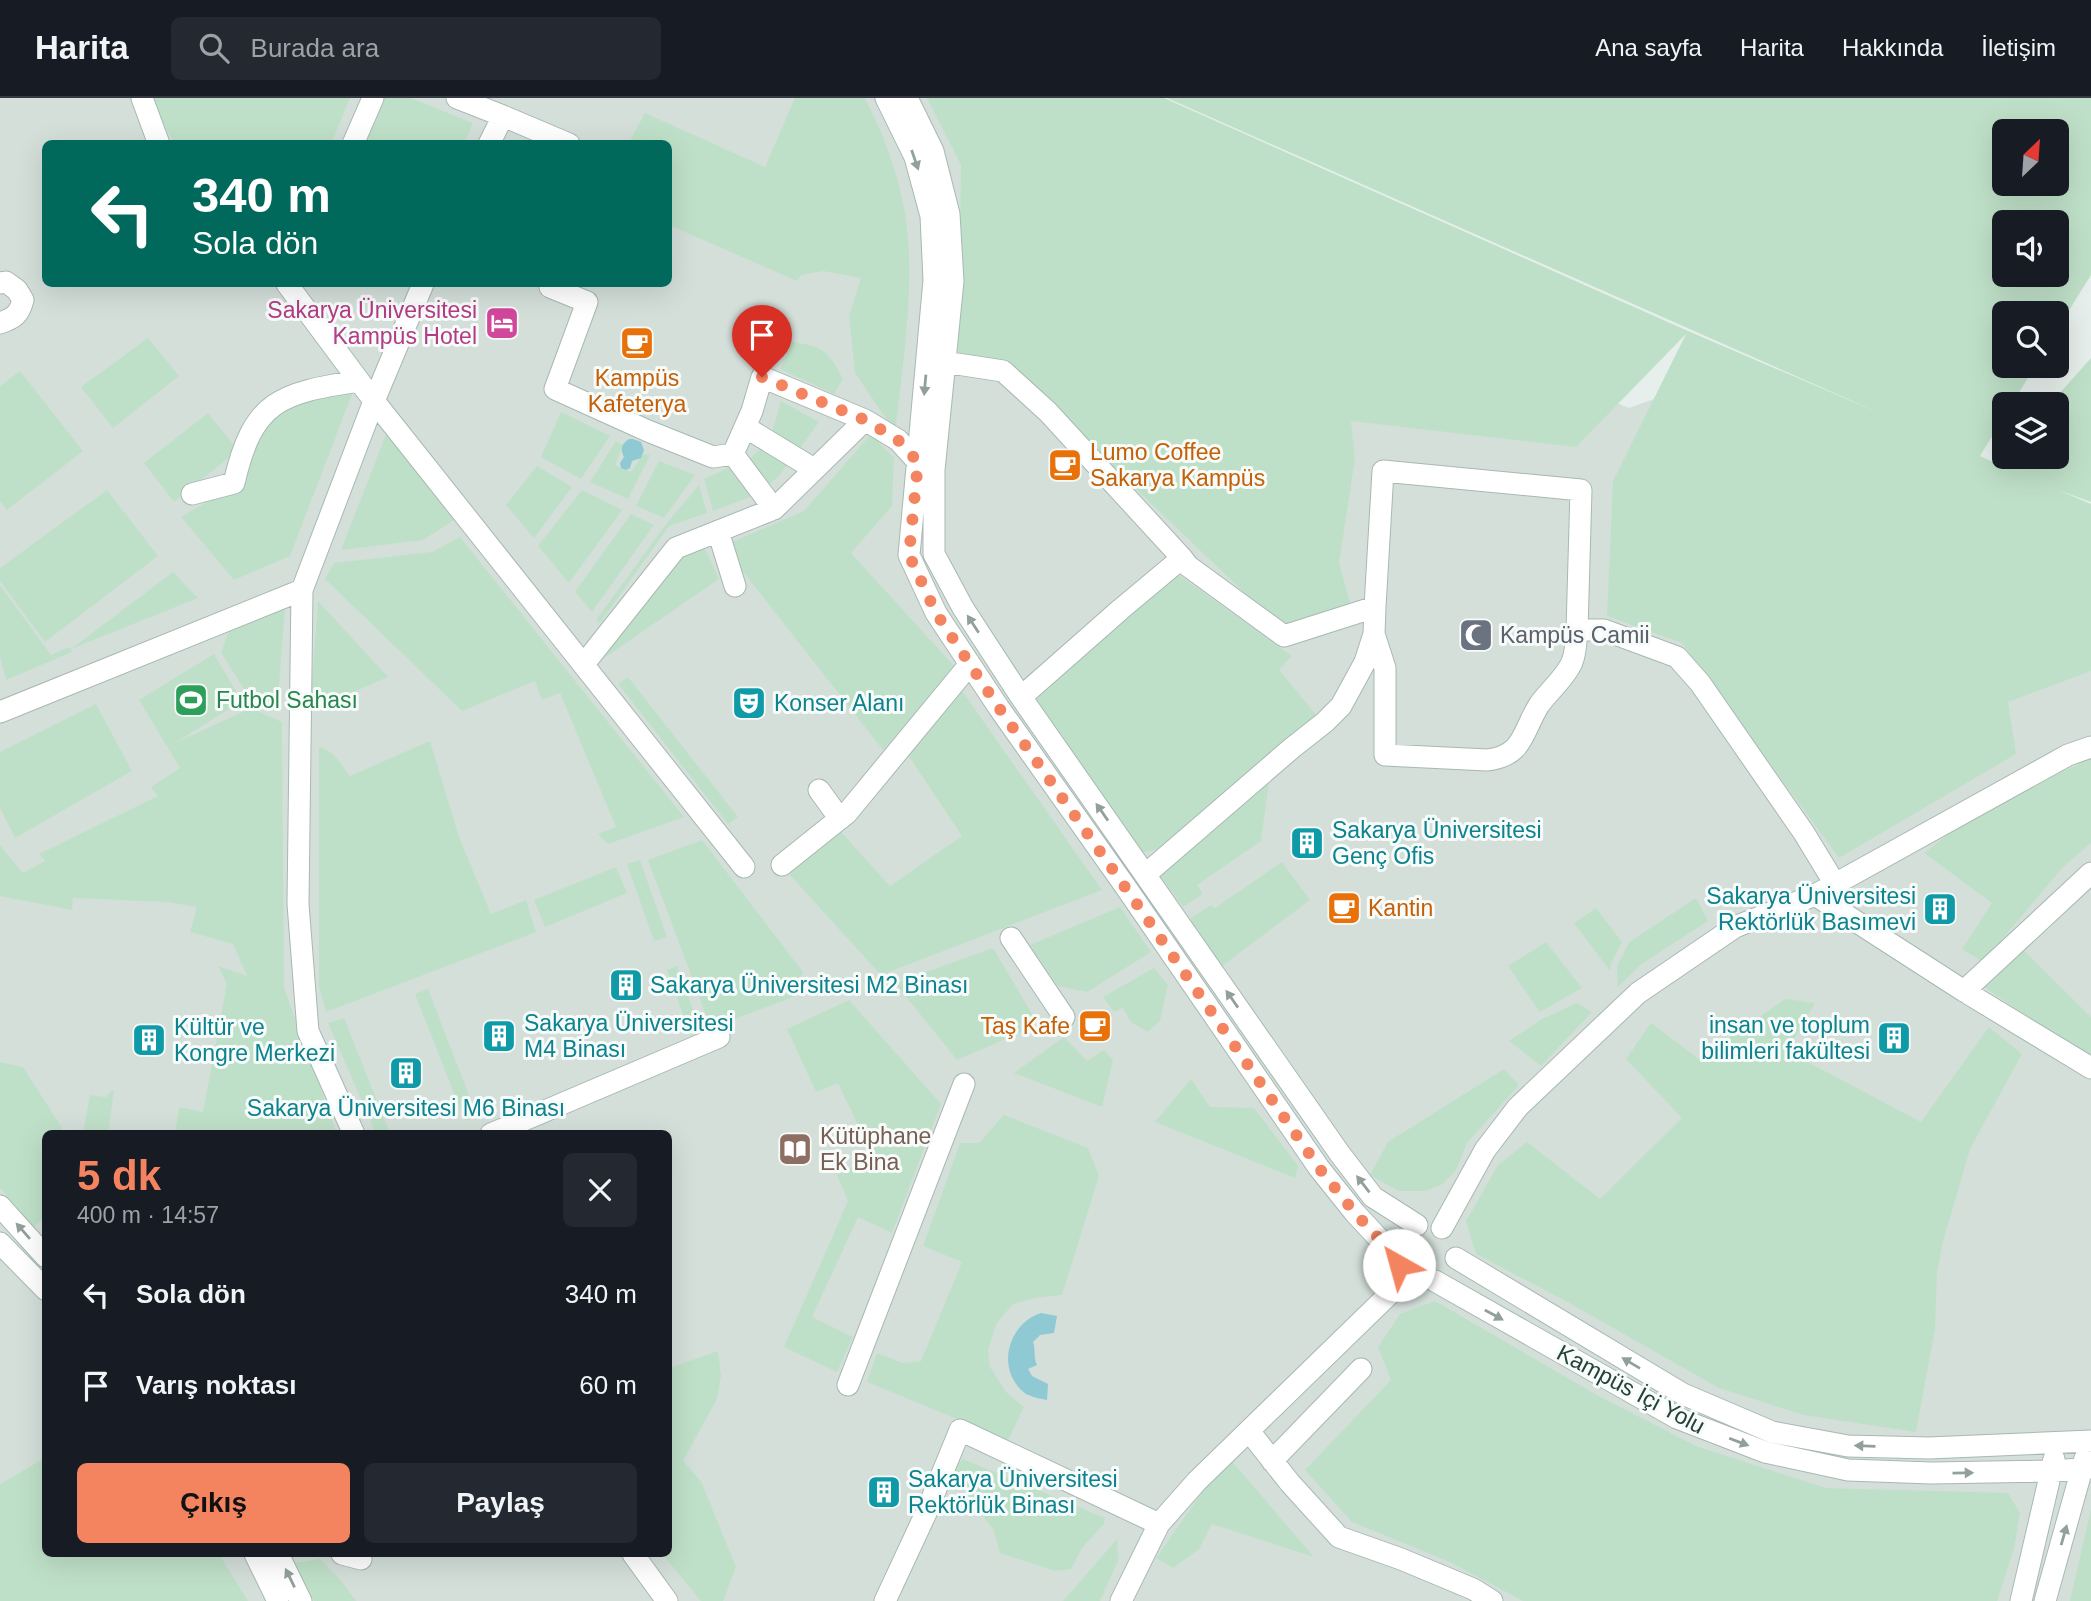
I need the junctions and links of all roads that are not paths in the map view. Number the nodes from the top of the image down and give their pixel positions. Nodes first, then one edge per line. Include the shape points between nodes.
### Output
1 (142, 98) edge
2 (373, 98) edge
3 (457, 98) edge
4 (887, 98) edge
5 (907, 98) edge
6 (503, 116) junction
7 (158, 140) edge
8 (355, 140) edge
9 (491, 140) edge
10 (560, 140) edge
11 (0, 283) edge
12 (289, 287) edge
13 (422, 287) edge
14 (550, 287) edge
15 (0, 323) edge
16 (944, 362) junction
17 (359, 381) junction
18 (374, 401) junction
19 (865, 420) junction
20 (745, 427) junction
21 (733, 454) junction
22 (926, 466) junction
23 (814, 469) junction
24 (192, 494) dead end
25 (774, 509) junction
26 (718, 531) junction
27 (1182, 558) junction
28 (735, 586) dead end
29 (302, 590) junction
30 (1374, 607) junction
31 (1577, 630) junction
32 (1374, 634) junction
33 (584, 664) junction
34 (970, 664) junction
35 (1021, 697) junction
36 (0, 712) edge
37 (2091, 747) edge
38 (818, 790) dead end
39 (840, 819) junction
40 (782, 865) dead end
41 (744, 867) dead end
42 (2091, 873) edge
43 (1146, 874) junction
44 (1835, 884) junction
45 (1815, 895) junction
46 (1011, 938) dead end
47 (1964, 991) junction
48 (1064, 1017) dead end
49 (719, 1037) dead end
50 (2091, 1068) edge
51 (964, 1084) dead end
52 (352, 1130) edge
53 (500, 1130) edge
54 (0, 1206) edge
55 (1417, 1225) junction
56 (1443, 1228) junction
57 (0, 1243) edge
58 (42, 1253) edge
59 (1456, 1258) junction
60 (1403, 1267) junction
61 (1435, 1281) junction
62 (42, 1286) edge
63 (1362, 1369) dead end
64 (848, 1384) dead end
65 (1249, 1431) junction
66 (2090, 1441) edge
67 (2056, 1443) junction
68 (1272, 1461) junction
69 (2087, 1468) edge
70 (2053, 1471) junction
71 (1159, 1524) junction
72 (256, 1557) edge
73 (280, 1557) edge
74 (635, 1557) edge
75 (278, 1601) edge
76 (302, 1601) edge
77 (667, 1601) edge
78 (885, 1601) edge
79 (1121, 1601) edge
80 (1492, 1601) edge
81 (2021, 1601) edge
82 (2045, 1601) edge

1 - 7 street
2 - 8 street
3 - 6 street
4 -> 22 street via 915,157 931,216 934,280
5 - 16 street via 933,151 949,214 953,281
6 - 9 street
6 - 10 street
11 - 15 street via 17,290 23,300 13,318
12 - 17 street
13 - 18 street
14 - 21 street via 587,302 555,389 713,457
16 - 22 street
16 - 27 street via 1003,370 1048,412
17 - 18 street
17 - 24 street via 285,397 264,411 248,436 234,483
18 - 29 street
18 - 33 street
19 - 20 street via 762,377
19 - 22 street via 898,440
19 - 23 street
20 - 21 street
20 - 23 street
21 - 25 street
22 - 34 street via 909,555 936,613
35 -> 22 street via 934,554
23 - 25 street
25 - 26 street
26 - 28 street
26 - 33 street via 676,548
27 - 30 street via 1284,636
27 - 35 street
29 - 36 street
29 - 52 street via 298,904 308,1031
30 - 31 street via 1383,471 1581,490
30 - 32 street
31 - 32 street via 1572,663 1539,706 1524,738 1501,758 1486,760 1384,755 1385,668
31 - 44 street via 1604,630 1677,657 1707,693
32 - 43 street via 1341,706
33 - 41 street
34 - 39 street
34 - 60 street via 1319,1168
43 -> 35 street
37 - 44 street via 2067,755
38 - 39 street
39 - 40 street
42 - 47 street
55 -> 43 street via 1373,1197
44 - 45 street
45 - 47 street
45 - 56 street via 1735,927 1638,993 1518,1107 1485,1150
46 - 48 street
47 - 50 street
49 - 53 street
51 - 64 street
58 -> 54 street
55 - 56 street
55 - 60 street via 1404,1234 1397,1250
56 - 59 street via 1454,1241
57 - 62 street
59 - 61 street via 1449,1273
67 -> 59 street, Kampüs İçi Yolu via 1848,1446 1772,1432 1683,1394
60 - 61 street via 1416,1281
60 - 65 street
61 -> 70 street, Kampüs İçi Yolu via 1677,1418 1765,1452 1848,1470
63 - 68 street
65 - 68 street
65 - 71 street
66 - 67 street, Kampüs İçi Yolu
66 - 69 street
67 - 70 street
68 - 80 street via 1339,1537 1473,1589
69 - 70 street, Kampüs İçi Yolu
82 -> 69 street
70 - 81 street
71 - 78 street via 960,1430
71 - 79 street
72 - 75 street
76 -> 73 street
74 - 77 street

